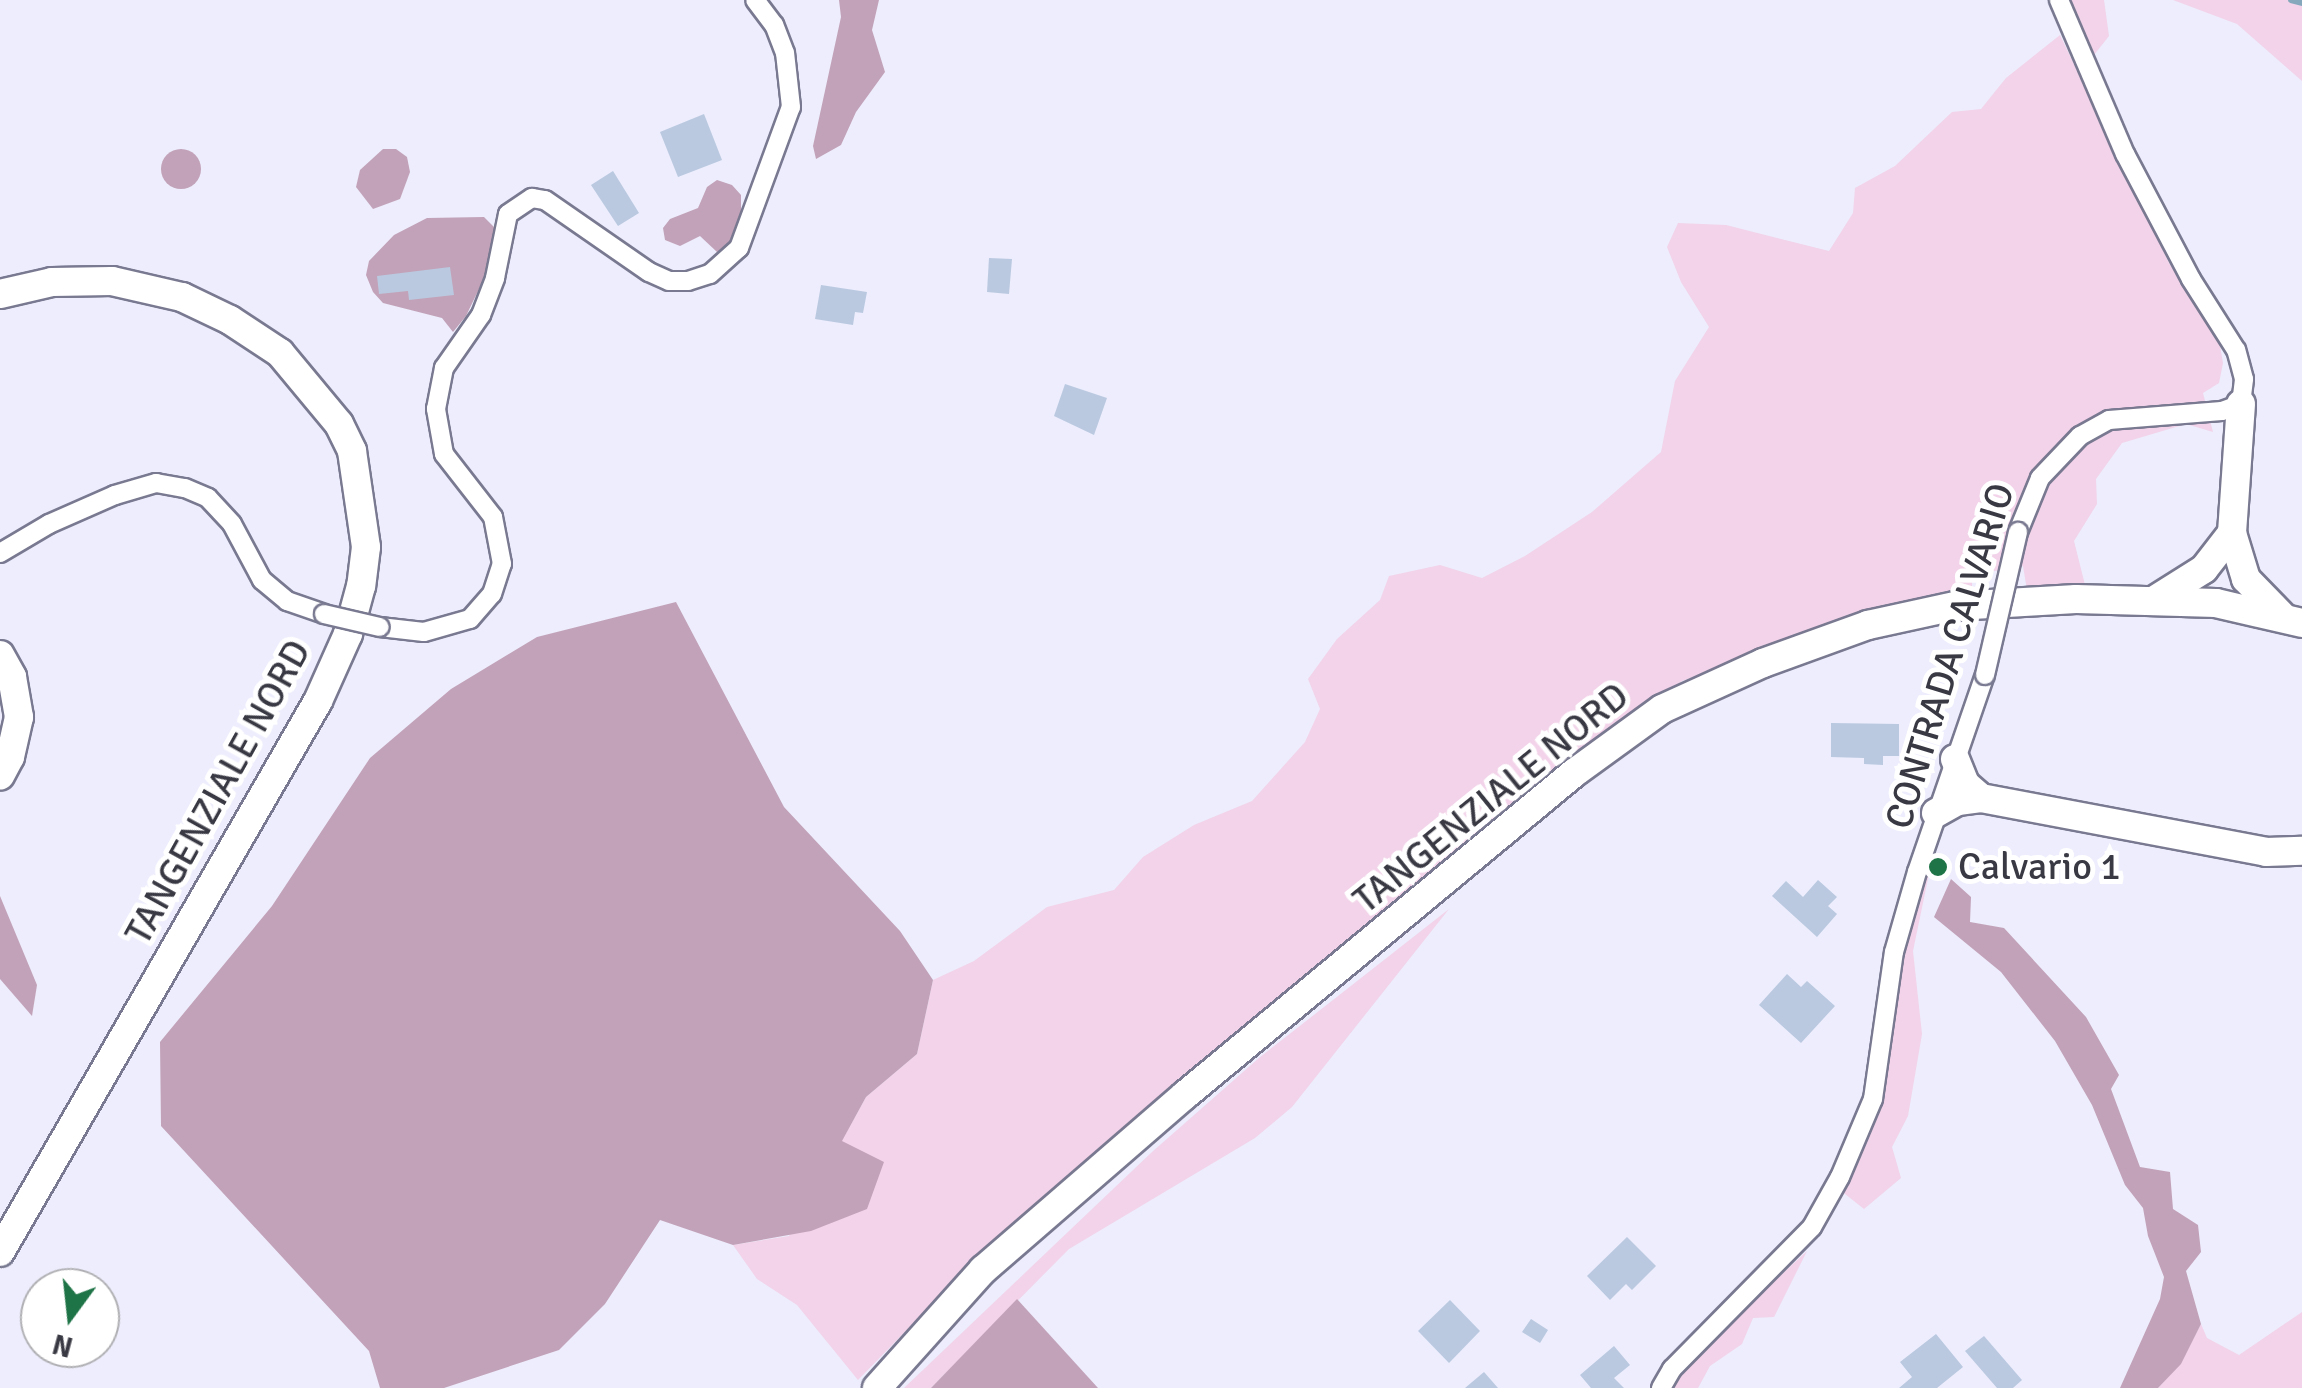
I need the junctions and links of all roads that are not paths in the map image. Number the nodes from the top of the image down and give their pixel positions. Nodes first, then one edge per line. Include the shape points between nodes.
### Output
1 (755, 0) edge
2 (2059, 0) edge
3 (0, 294) edge
4 (2241, 404) junction
5 (2232, 533) junction
6 (0, 554) edge
7 (2153, 601) junction
8 (2292, 620) edge
9 (0, 656) edge
10 (1955, 759) junction
11 (0, 776) edge
12 (1981, 798) junction
13 (1936, 813) junction
14 (2302, 851) edge
15 (0, 1252) edge
16 (877, 1388) edge
17 (1660, 1388) edge

1 - 6 street, bridge via 786,53 792,107 738,248 710,274 668,281 545,200 532,198 508,214 495,278 481,315 444,368 436,409 444,454 493,517 502,564 492,594 470,618 424,632 287,601 262,580 232,524 208,498 156,483 49,524
2 - 4 street via 2125,154 2236,350 2244,379
3 - 15 main road, TANGENZIALE NORD via 52,282 112,281 182,297 280,353 339,424 352,450 366,547 348,634 318,702
4 - 5 main road
4 - 10 street, CONTRADA CALVARIO, bridge via 2109,420 2056,456 2018,532 1985,675
5 - 7 main road via 2204,569
5 - 8 main road via 2246,579
7 - 8 main road, TANGENZIALE NORD via 2216,603
7 - 16 main road, TANGENZIALE NORD via 2048,600 1938,610 1851,631 1662,709 1574,773 1184,1095 984,1270
9 - 11 main road via 12,676 19,717
10 - 12 main road via 1965,784
10 - 13 street, CONTRADA CALVARIO
12 - 13 main road
12 - 14 main road via 2266,852
13 - 17 street, CONTRADA CALVARIO via 1894,952 1872,1099 1840,1177 1812,1227

